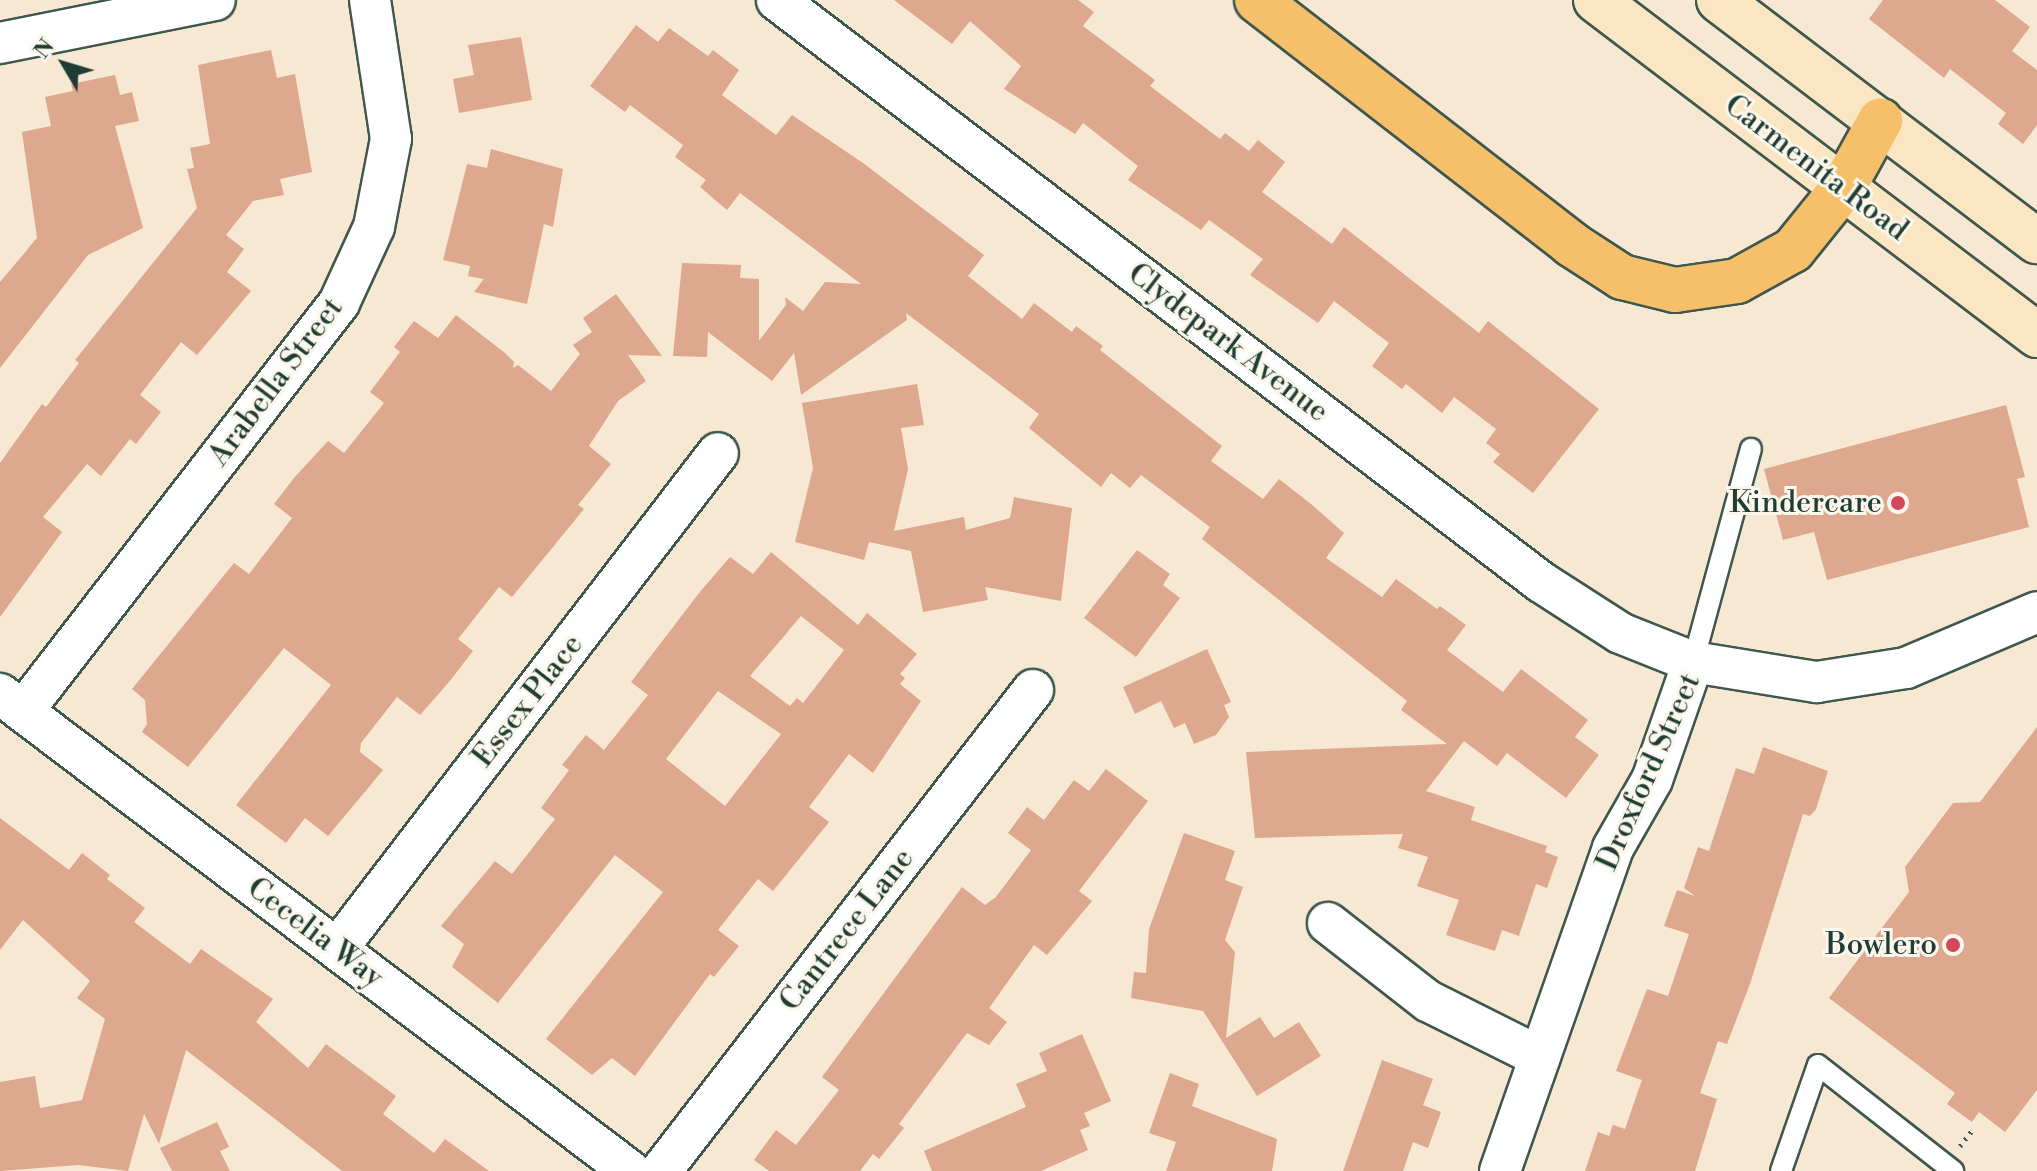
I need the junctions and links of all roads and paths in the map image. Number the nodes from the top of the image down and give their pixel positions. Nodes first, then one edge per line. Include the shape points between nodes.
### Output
1 (215, 0) edge
2 (370, 0) edge
3 (777, 0) edge
4 (1257, 0) edge
5 (1596, 0) edge
6 (1719, 0) edge
7 (0, 43) edge
8 (1880, 121) junction
9 (1843, 188) junction
10 (2037, 241) edge
11 (2037, 335) edge
12 (1751, 449) dead end
13 (718, 453) dead end
14 (2037, 612) edge
15 (1693, 662) junction
16 (1033, 690) dead end
17 (11, 703) edge
18 (1328, 923) dead end
19 (337, 949) junction
20 (1540, 1057) junction
21 (630, 1171) edge
22 (661, 1171) edge
23 (1500, 1171) edge
24 (1781, 1171) edge
25 (1953, 1171) edge

1 - 7 street
2 - 17 street, Arabella Street via 391,139 374,227 339,303
3 - 15 street, Clydepark Avenue via 1541,582 1620,633
4 - 9 highway via 1571,244 1622,277 1675,290 1737,281 1793,250
5 - 9 main road, Carmenita Road
6 - 8 main road
8 - 9 highway
8 - 10 main road
9 - 11 main road, Carmenita Road
12 - 15 lane
13 - 19 street, Essex Place
14 - 15 street, Droxford Street via 1906,668 1817,682
15 - 20 street, Droxford Street via 1652,780 1613,848
16 - 22 street, Cantrece Lane
17 - 19 street, Cecelia Way
18 - 20 street via 1428,1001
19 - 21 street, Cecelia Way
20 - 23 street, Droxford Street
24 - 25 lane via 1818,1065

